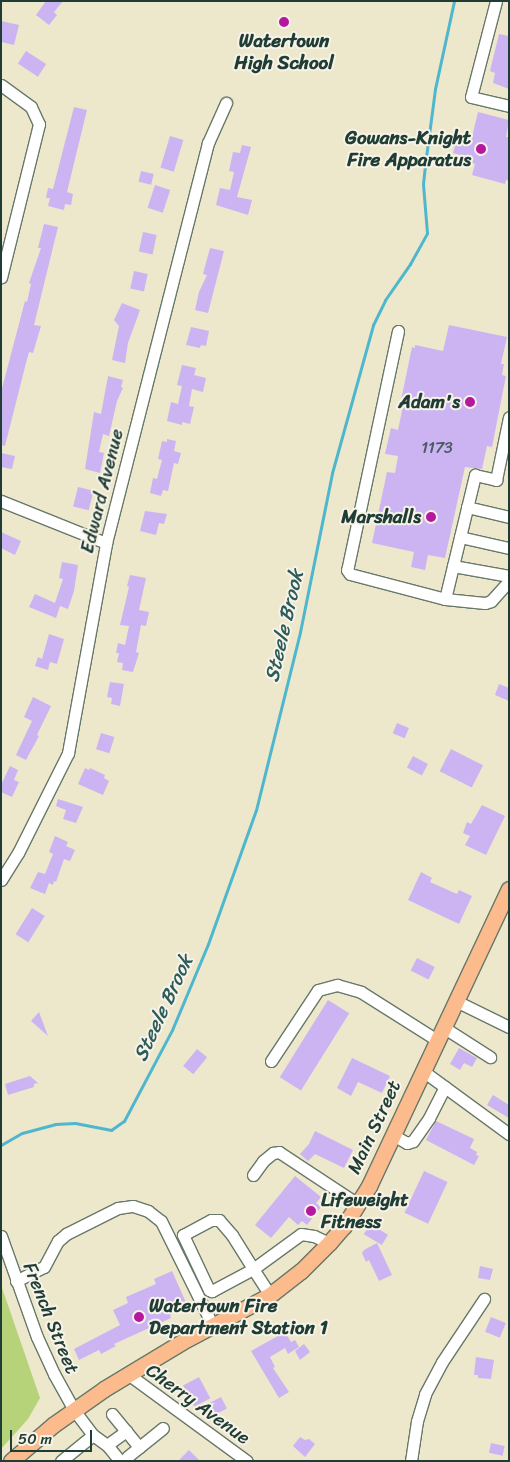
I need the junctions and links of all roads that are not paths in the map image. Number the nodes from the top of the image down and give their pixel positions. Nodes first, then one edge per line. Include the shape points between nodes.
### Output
1 (496, 1) edge
2 (1, 85) edge
3 (226, 103) dead end
4 (509, 106) edge
5 (1, 277) edge
6 (398, 331) dead end
7 (508, 419) edge
8 (505, 452) edge
9 (496, 480) junction
10 (509, 482) edge
11 (1, 501) edge
12 (467, 507) junction
13 (509, 517) edge
14 (460, 537) junction
15 (106, 543) junction
16 (509, 548) edge
17 (453, 566) junction
18 (509, 576) edge
19 (509, 581) edge
20 (445, 599) junction
21 (1, 880) edge
22 (509, 889) edge
23 (456, 1001) junction
24 (509, 1027) edge
25 (440, 1034) junction
26 (490, 1057) dead end
27 (271, 1061) dead end
28 (423, 1070) junction
29 (444, 1087) junction
30 (509, 1134) edge
31 (393, 1135) junction
32 (254, 1176) dead end
33 (358, 1204) junction
34 (1, 1236) edge
35 (329, 1243) junction
36 (253, 1269) junction
37 (16, 1281) junction
38 (270, 1295) junction
39 (484, 1299) dead end
40 (214, 1326) junction
41 (128, 1374) junction
42 (74, 1410) junction
43 (112, 1414) dead end
44 (162, 1428) dead end
45 (126, 1431) junction
46 (93, 1435) junction
47 (107, 1445) junction
48 (139, 1447) junction
49 (124, 1459) edge
50 (11, 1461) edge
51 (61, 1461) edge
52 (247, 1461) edge
53 (411, 1461) edge

1 - 4 street via 471,96
2 - 5 street via 31,107 39,124
3 - 15 street, Edward Avenue via 208,143
6 - 20 street via 347,570 350,574
7 - 8 street
8 - 9 street
9 - 10 street
9 - 12 street via 475,475
11 - 15 street
12 - 13 street
12 - 14 street
14 - 16 street
14 - 17 street
15 - 21 street, Edward Avenue via 68,753
17 - 18 street
17 - 20 street
19 - 20 street via 491,601 485,603
22 - 23 main road, Main Street
23 - 24 street
23 - 25 main road, Main Street
25 - 26 street
25 - 27 street via 361,992 337,985 318,990
25 - 28 main road, Main Street
28 - 29 street
28 - 31 main road, Main Street
29 - 30 street
29 - 31 street via 413,1141 407,1143
31 - 33 main road, Main Street
32 - 33 street via 263,1161 272,1153 279,1152
33 - 35 main road, Main Street
34 - 37 street, French Street
35 - 36 street via 300,1234
35 - 38 main road, Main Street
36 - 36 street via 209,1290 183,1235 211,1220 219,1220
36 - 38 street
37 - 40 street via 44,1267 58,1241 66,1234 118,1208 133,1206 148,1211 161,1221
37 - 42 street, French Street via 46,1358
38 - 40 main road, Main Street
39 - 53 street via 425,1394
40 - 41 main road, Main Street
41 - 42 main road, Main Street
41 - 52 street, Cherry Avenue
42 - 46 street, French Street
42 - 50 main road, Main Street
43 - 45 street
44 - 48 street
45 - 47 street
45 - 48 street
46 - 47 street, French Street
46 - 51 street
47 - 49 street, French Street
48 - 49 street

